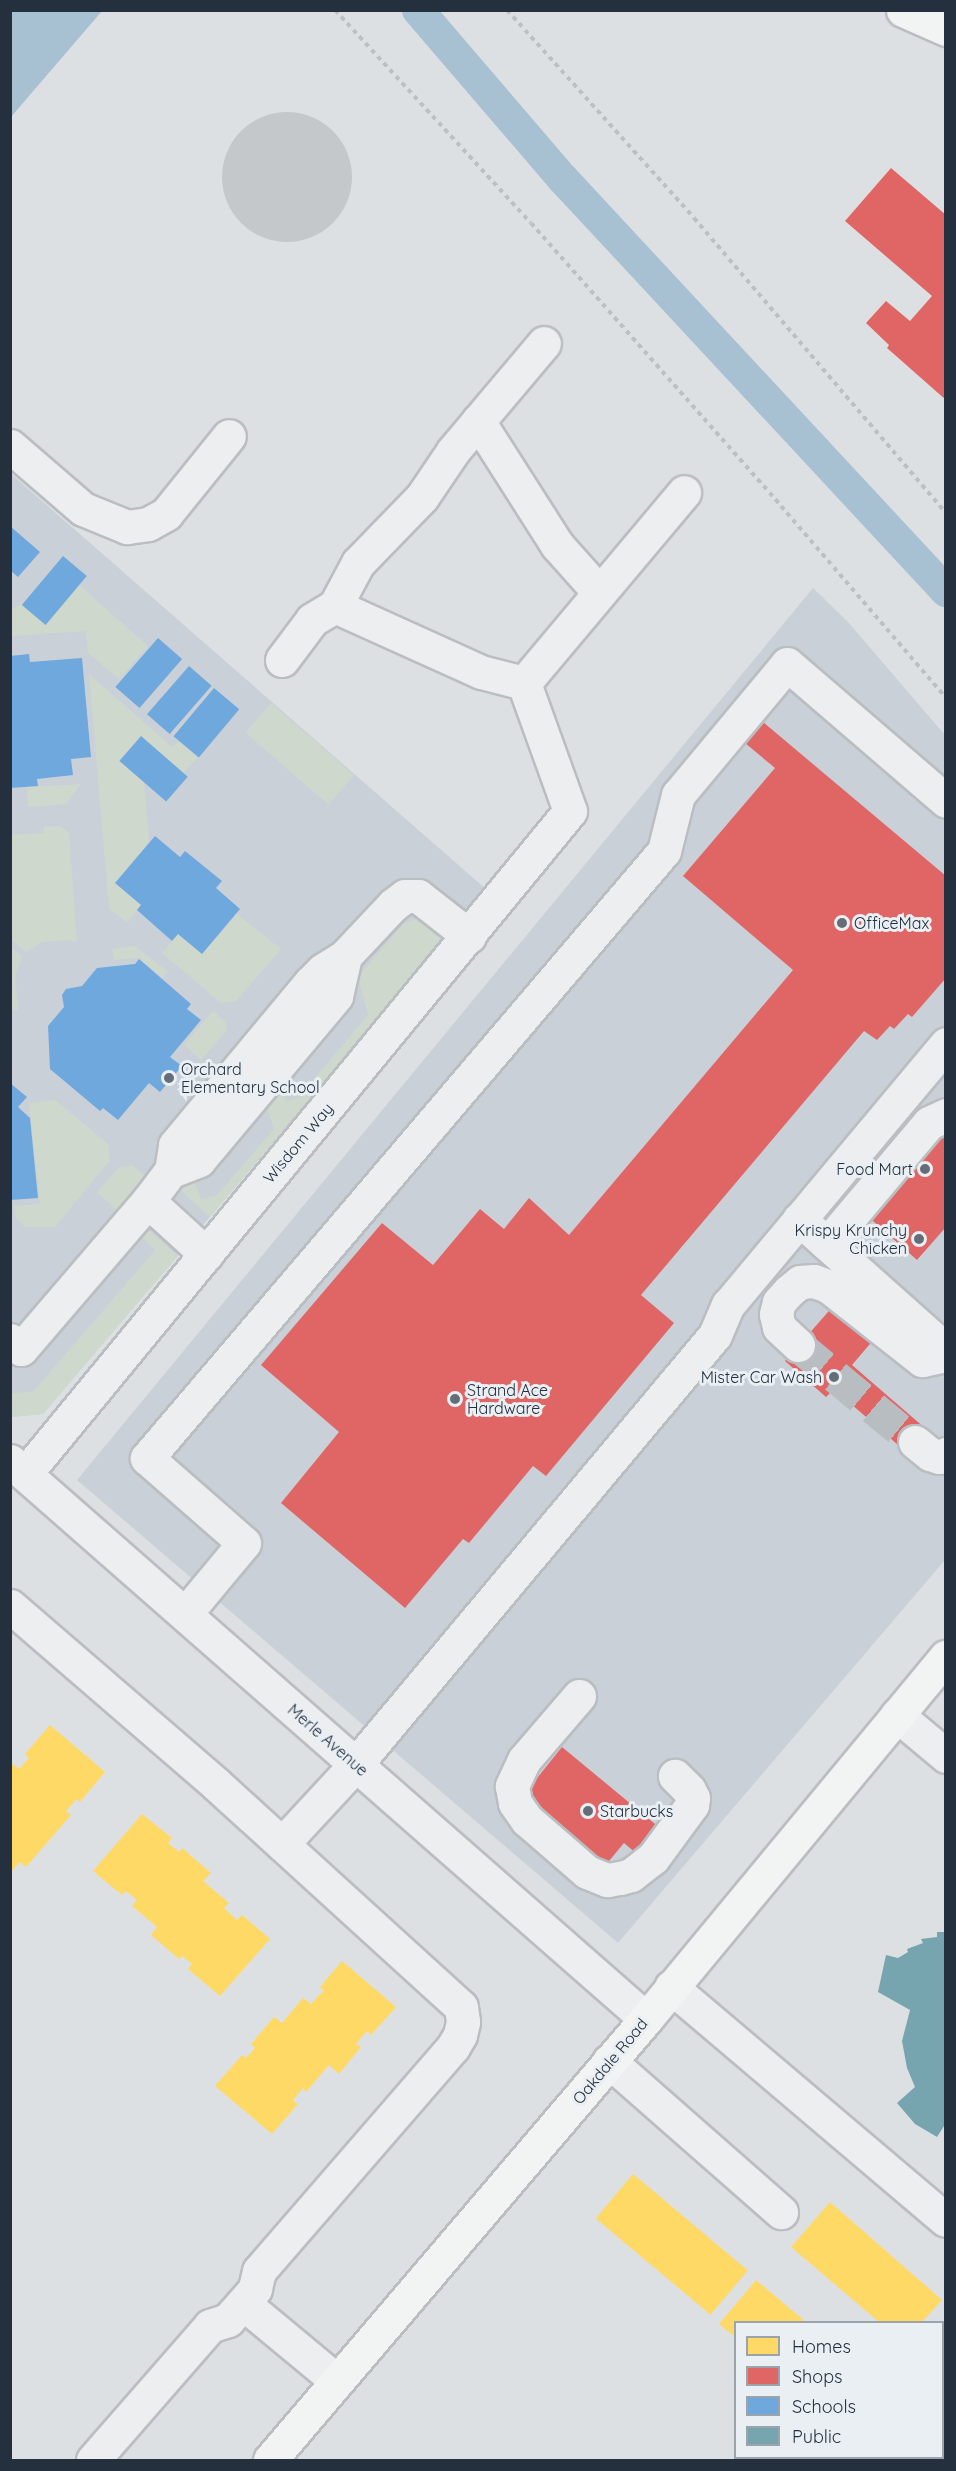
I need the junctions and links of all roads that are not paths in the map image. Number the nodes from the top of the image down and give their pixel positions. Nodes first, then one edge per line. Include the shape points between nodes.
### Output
1 (903, 10) edge
2 (945, 29) edge
3 (544, 343) dead end
4 (478, 421) junction
5 (230, 436) dead end
6 (10, 446) edge
7 (684, 492) dead end
8 (599, 592) junction
9 (335, 606) junction
10 (282, 660) dead end
11 (524, 682) junction
12 (945, 801) edge
13 (470, 936) junction
14 (945, 1044) edge
15 (945, 1115) edge
16 (148, 1201) junction
17 (799, 1219) junction
18 (827, 1244) junction
19 (206, 1254) junction
20 (10, 1340) edge
21 (798, 1346) tunnel mouth
22 (945, 1350) edge
23 (945, 1355) edge
24 (915, 1442) tunnel mouth
25 (945, 1454) edge
26 (18, 1468) edge
27 (10, 1606) edge
28 (184, 1614) junction
29 (945, 1657) edge
30 (579, 1696) dead end
31 (897, 1715) junction
32 (945, 1756) edge
33 (356, 1764) junction
34 (675, 1776) dead end
35 (282, 1845) junction
36 (672, 1987) junction
37 (645, 2019) junction
38 (609, 2061) junction
39 (781, 2212) dead end
40 (945, 2220) edge
41 (243, 2303) junction
42 (337, 2381) junction
43 (93, 2460) edge
44 (270, 2460) edge

1 - 2 main road
3 - 4 street
4 - 8 street via 557,545
4 - 9 street via 422,497 358,563
5 - 6 street via 166,514 148,524 127,527 83,509
7 - 8 street
8 - 11 street
9 - 10 street via 312,620
9 - 11 street via 481,672
11 - 13 street, Wisdom Way via 570,812
12 - 28 street via 787,664 678,795 664,851 147,1458 244,1543
13 - 16 street via 418,896 405,896 393,905 345,956 310,983 175,1145 171,1171
13 - 19 street, Wisdom Way
14 - 17 street
15 - 18 street via 929,1123
16 - 19 street
16 - 20 street via 21,1348
17 - 18 street
17 - 33 street via 728,1305 715,1335
18 - 22 street
19 - 26 street, Wisdom Way
21 - 23 street via 779,1327 776,1314 779,1302 789,1291 800,1282 814,1281 828,1286 922,1360
24 - 25 street via 930,1454
26 - 28 street, Merle Avenue
27 - 35 street
28 - 33 street, Merle Avenue
29 - 31 main road, Oakdale Road
30 - 34 street via 524,1760 512,1786 515,1803 527,1820 587,1872 607,1880 620,1878 631,1875 653,1858 692,1806 689,1790
31 - 32 street
31 - 36 main road, Oakdale Road
33 - 35 street
33 - 37 street, Merle Avenue
35 - 41 street via 461,2007 463,2022 453,2047 259,2271 255,2289
36 - 37 main road, Oakdale Road
36 - 40 street
37 - 38 main road, Oakdale Road
38 - 39 street
38 - 42 main road, Oakdale Road
41 - 42 street
41 - 43 street via 228,2320 210,2326
42 - 44 main road, Oakdale Road

